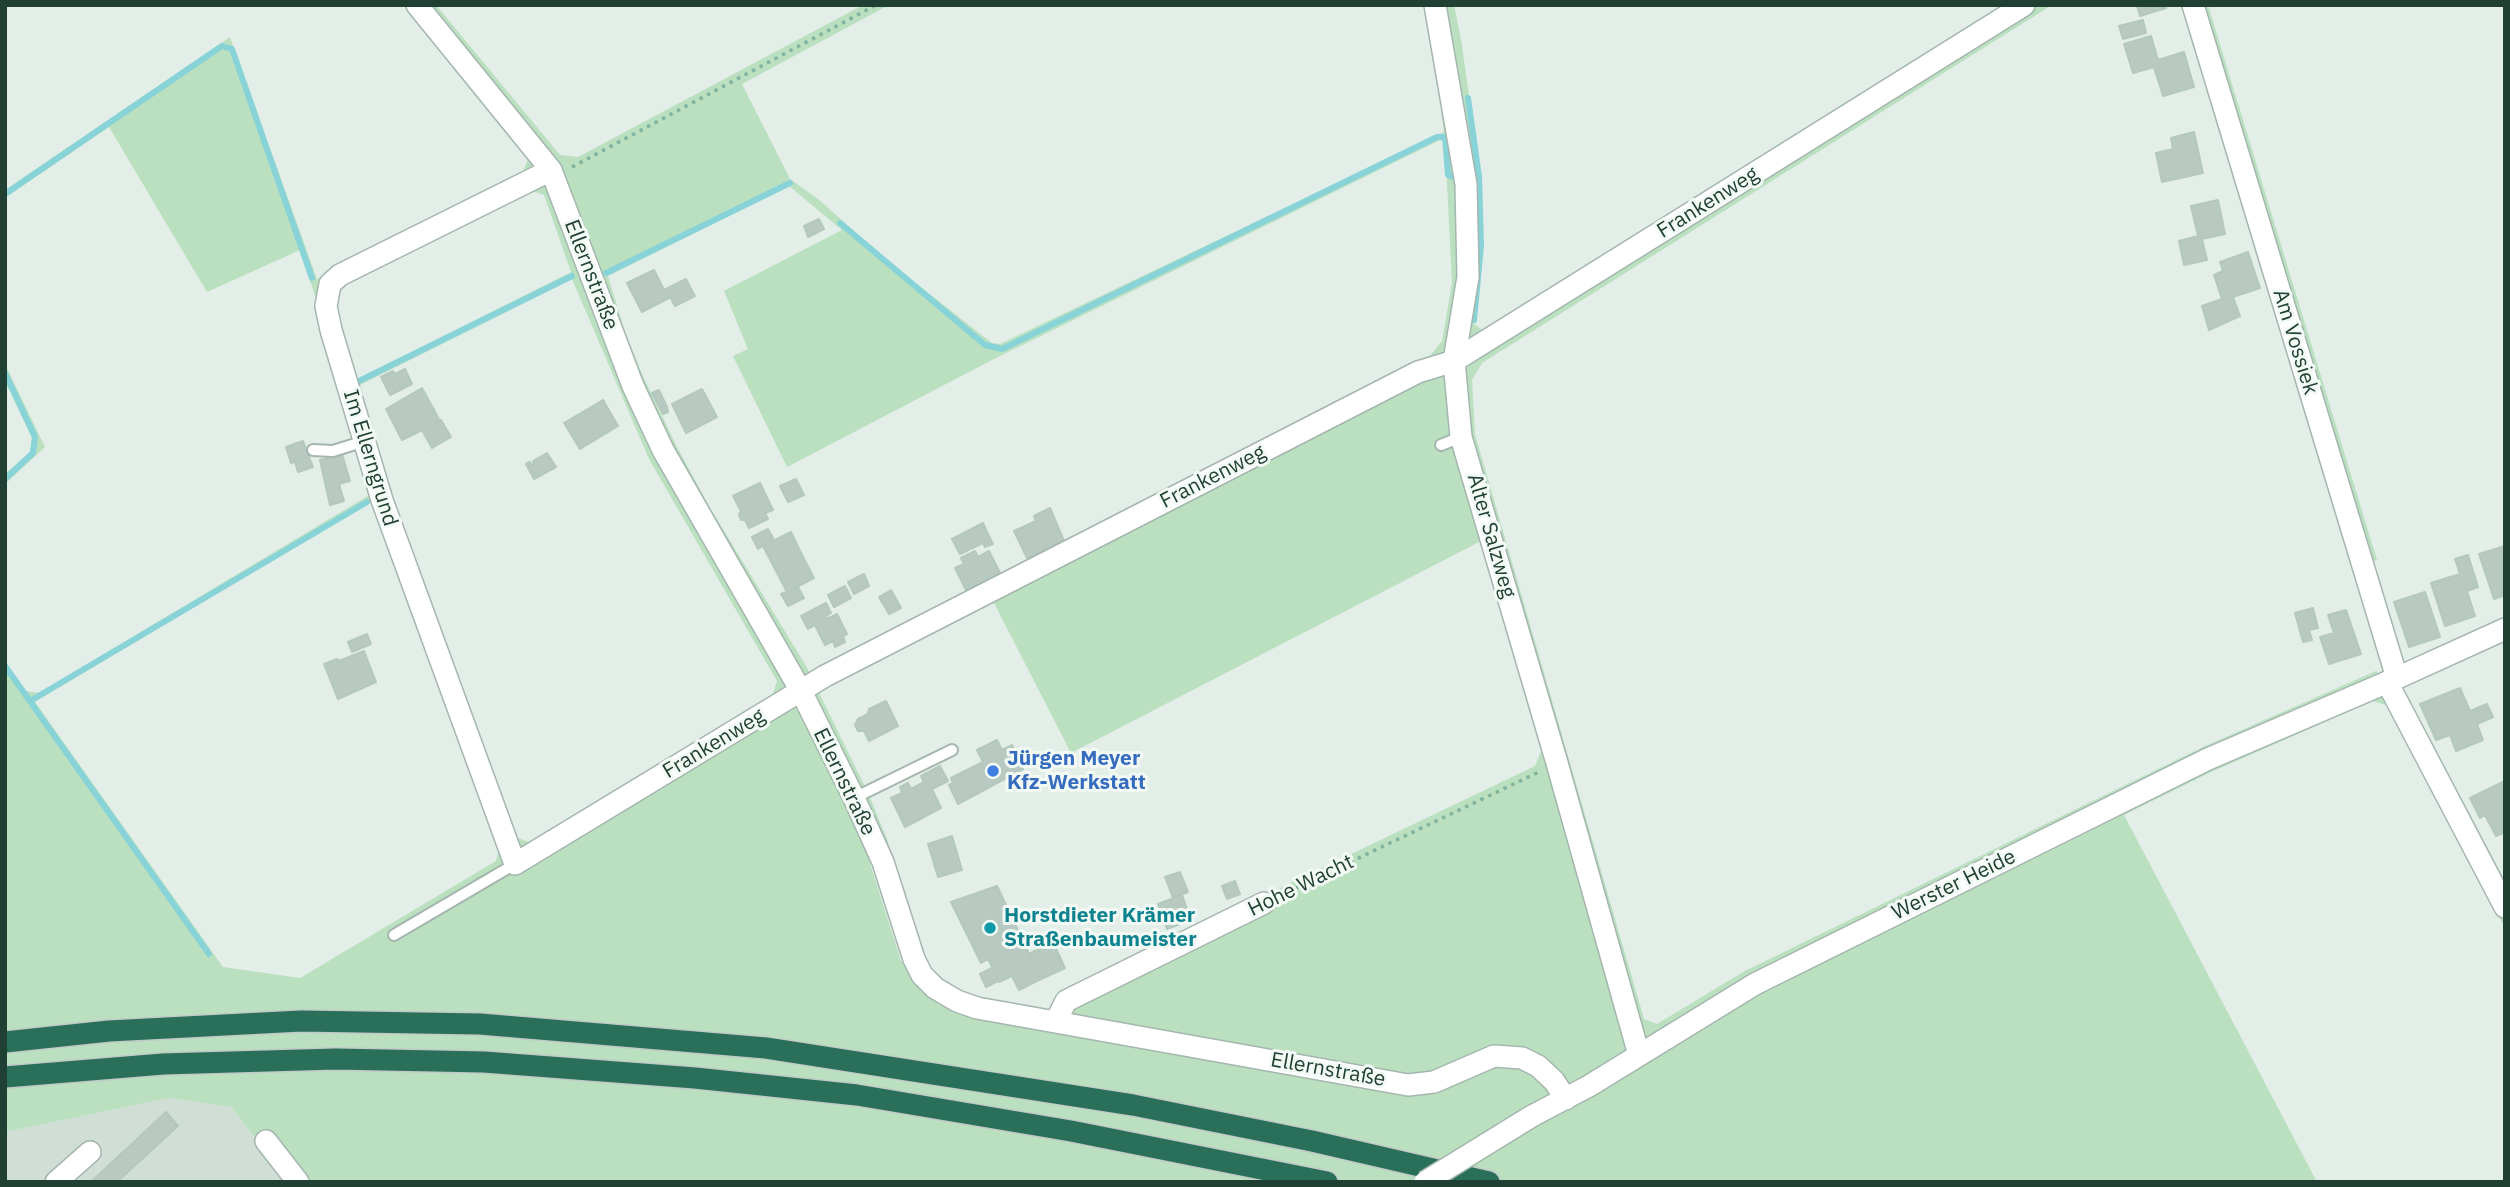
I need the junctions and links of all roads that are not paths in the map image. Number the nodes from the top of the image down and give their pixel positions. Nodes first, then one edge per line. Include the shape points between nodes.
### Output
1 (417, 5) edge
2 (1435, 5) edge
3 (2024, 5) edge
4 (2193, 5) edge
5 (553, 173) junction
6 (1454, 361) junction
7 (1461, 437) junction
8 (365, 441) junction
9 (1441, 445) dead end
10 (313, 450) dead end
11 (2505, 629) edge
12 (2392, 680) junction
13 (800, 691) junction
14 (951, 750) dead end
15 (854, 797) junction
16 (515, 864) junction
17 (1264, 903) road end
18 (2505, 907) edge
19 (394, 935) dead end
20 (1056, 1021) junction
21 (5, 1042) edge
22 (1639, 1055) junction
23 (5, 1077) edge
24 (1566, 1098) junction
25 (266, 1141) dead end
26 (90, 1152) dead end
27 (57, 1182) edge
28 (298, 1182) edge
29 (1327, 1182) edge
30 (1425, 1182) edge
31 (1489, 1182) edge

1 - 5 street, Ellernstraße
2 - 6 street, Alter Salzweg via 1466,184 1468,277
3 - 6 street, Frankenweg
4 - 12 street, Am Vossiek
5 - 8 street, Im Ellerngrund via 340,275 330,284 326,306 331,330
5 - 13 street, Ellernstraße via 633,386 663,450
6 - 7 street, Alter Salzweg
6 - 13 street, Frankenweg via 1418,372
7 - 9 lane
7 - 22 street, Alter Salzweg
8 - 10 lane via 333,451
8 - 16 street, Im Ellerngrund via 382,500
11 - 12 street, Werster Heide
12 - 18 street, Am Vossiek
12 - 22 street, Werster Heide via 2208,759 1755,984
13 - 15 street, Ellernstraße
13 - 16 street, Frankenweg
14 - 15 lane
15 - 20 street, Ellernstraße via 883,862 922,975 946,995 977,1008
16 - 19 lane, Frankenweg
17 - 20 street, Hohe Wacht via 1066,1001
20 - 24 street, Ellernstraße via 1408,1085 1434,1082 1494,1056 1522,1058 1538,1066
21 - 31 highway via 109,1031 301,1021 480,1024 766,1048 1133,1105
22 - 24 street, Werster Heide
23 - 29 highway via 336,1059 484,1062 695,1078 857,1095 1071,1131
24 - 30 street, Werster Heide, bridge
25 - 28 street
26 - 27 street

